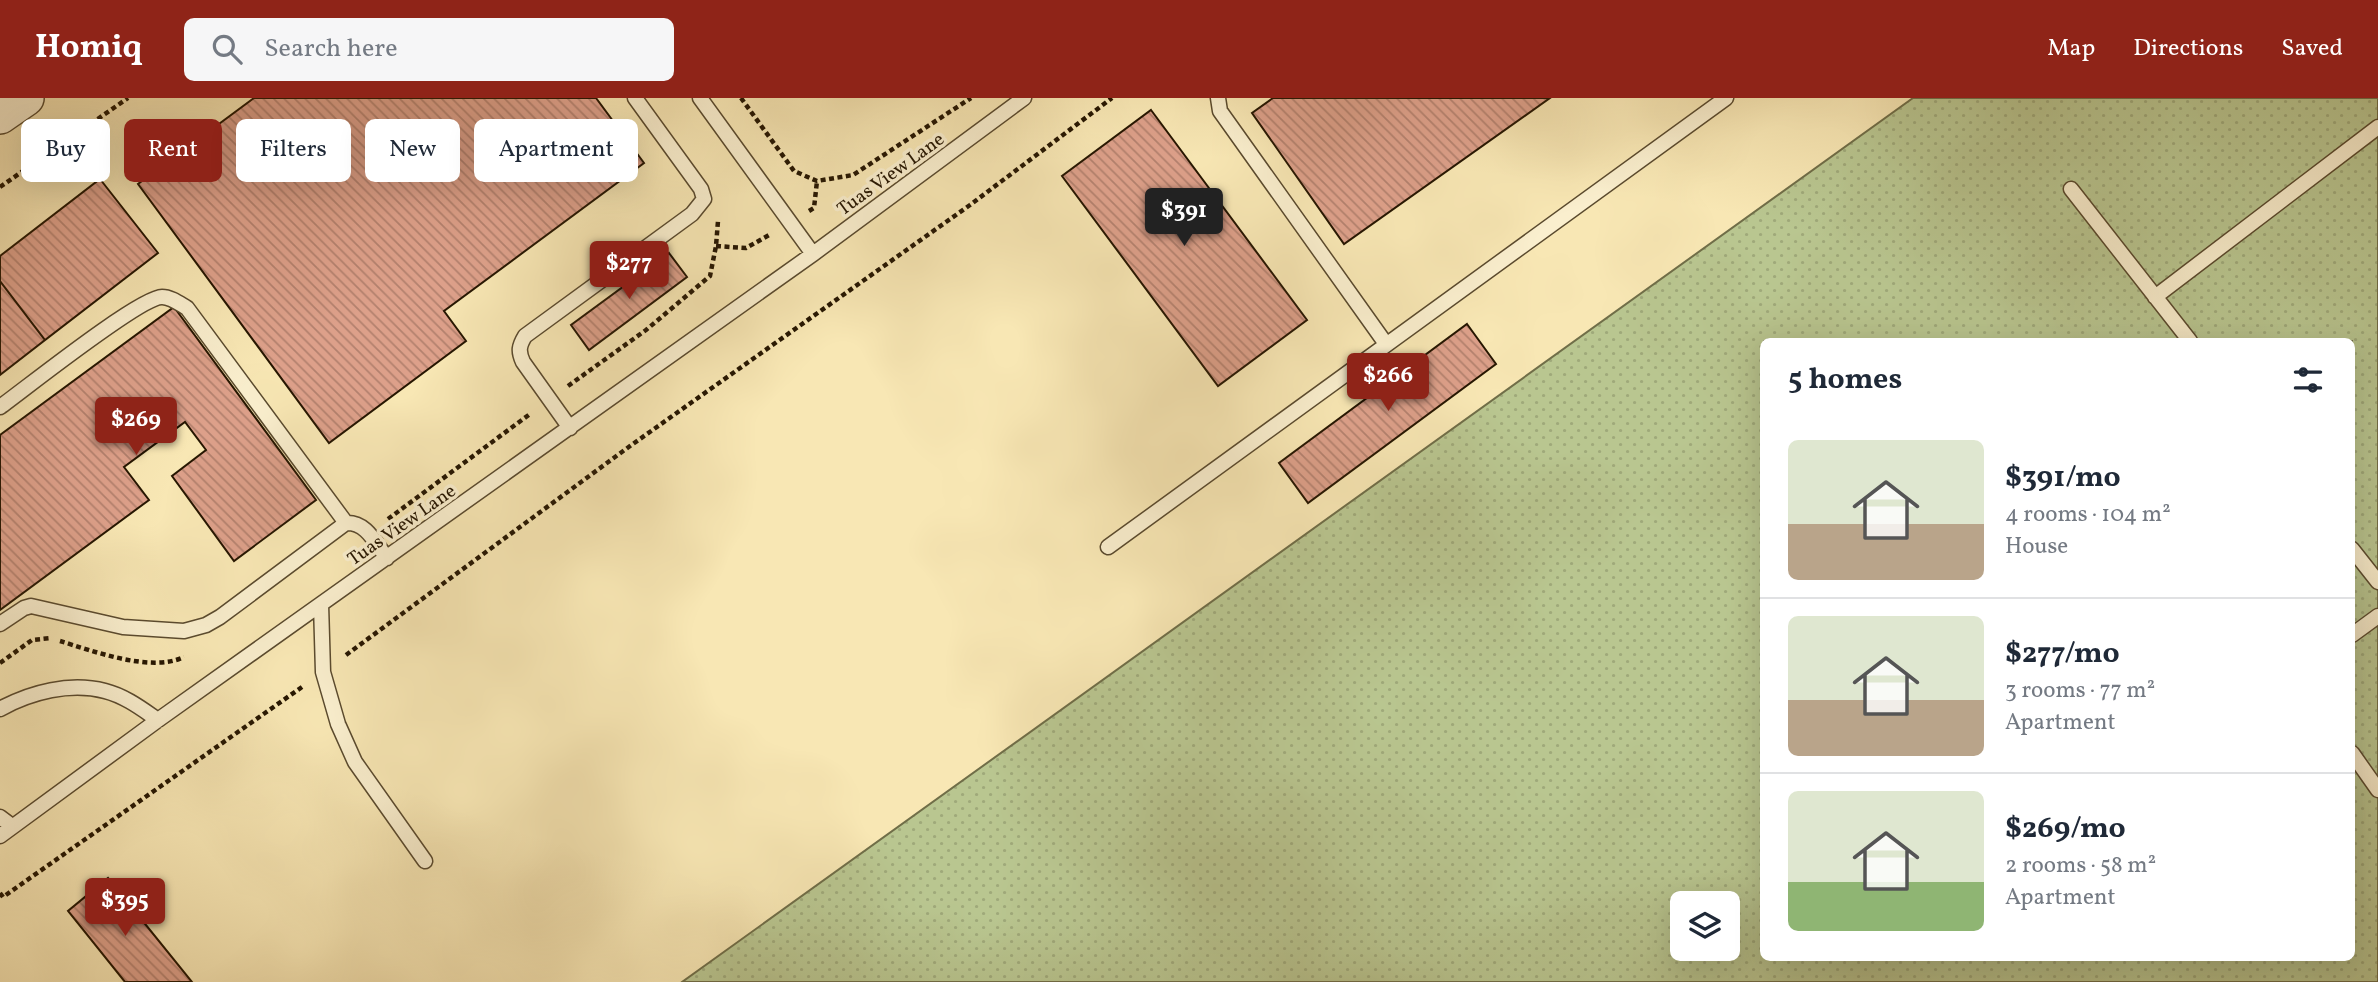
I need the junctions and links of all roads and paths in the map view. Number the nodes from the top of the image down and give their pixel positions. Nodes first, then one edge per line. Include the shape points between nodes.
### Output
1 (26, 98) edge
2 (128, 98) edge
3 (635, 98) edge
4 (700, 98) edge
5 (741, 98) edge
6 (971, 98) edge
7 (1024, 98) edge
8 (1112, 98) edge
9 (1218, 98) edge
10 (1726, 98) edge
11 (0, 116) edge
12 (2378, 127) edge
13 (0, 187) edge
14 (2070, 189) dead end
15 (718, 212) dead end
16 (813, 254) junction
17 (2155, 297) junction
18 (2188, 338) edge
19 (1386, 344) junction
20 (550, 399) junction
21 (0, 407) edge
22 (570, 428) junction
23 (346, 523) junction
24 (368, 533) junction
25 (1108, 547) dead end
26 (2355, 553) edge
27 (387, 558) junction
28 (2378, 582) edge
29 (321, 604) junction
30 (2378, 616) edge
31 (0, 624) edge
32 (2355, 633) edge
33 (193, 653) dead end
34 (0, 663) edge
35 (323, 672) junction
36 (0, 709) edge
37 (158, 720) junction
38 (2355, 757) edge
39 (2378, 790) edge
40 (6, 821) edge
41 (0, 836) edge
42 (425, 861) dead end
43 (0, 893) edge

1 - 11 street
2 - 13 path
3 - 20 lane via 704,199 692,214 525,337 519,352
4 - 16 lane
5 - 6 path via 794,171 817,181 853,175
7 - 16 lane, Tuas View Lane
8 - 35 path
9 - 19 lane via 1220,111
10 - 19 lane
12 - 17 lane
14 - 17 lane
15 - 20 path via 710,276 646,330
16 - 22 lane, Tuas View Lane
17 - 18 lane
19 - 25 lane
20 - 22 lane
20 - 24 path
21 - 23 lane via 119,319 162,297 175,301 187,308
22 - 27 lane, Tuas View Lane
23 - 24 lane via 363,526
23 - 31 lane via 206,625 184,631 122,627 41,607 24,608
24 - 27 lane
26 - 28 lane
27 - 29 lane, Tuas View Lane
29 - 35 lane
29 - 37 lane, Tuas View Lane
30 - 32 lane
33 - 34 path via 171,663 116,658 52,638 32,640
35 - 42 lane via 355,762
35 - 43 path via 3,897
36 - 37 lane via 20,698 69,687 106,691
37 - 40 lane, Tuas View Lane
38 - 39 lane
40 - 41 lane, Tuas View Lane

